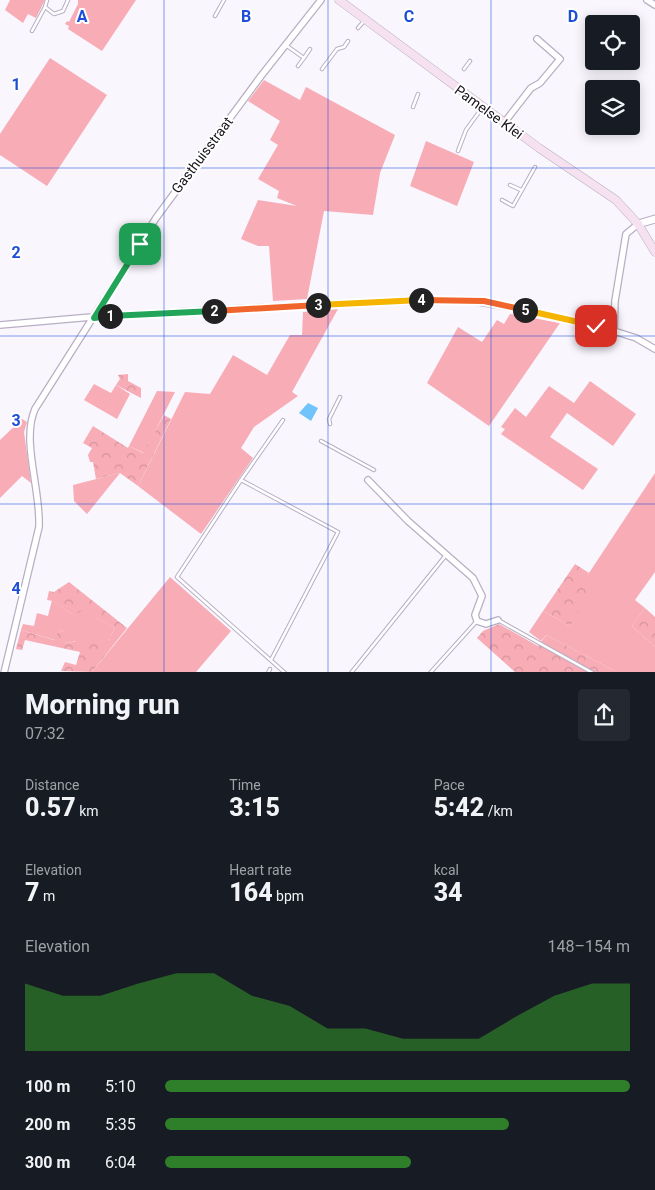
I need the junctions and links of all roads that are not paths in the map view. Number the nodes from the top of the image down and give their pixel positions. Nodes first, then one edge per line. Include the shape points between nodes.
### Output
1 (47, 0) edge
2 (68, 0) edge
3 (224, 0) edge
4 (321, 0) edge
5 (339, 0) edge
6 (647, 0) edge
7 (655, 5) edge
8 (45, 7) junction
9 (215, 16) dead end
10 (364, 20) junction
11 (358, 28) dead end
12 (32, 31) dead end
13 (537, 39) dead end
14 (348, 41) dead end
15 (286, 45) junction
16 (310, 49) dead end
17 (304, 58) junction
18 (560, 59) junction
19 (470, 61) dead end
20 (566, 63) dead end
21 (298, 66) dead end
22 (322, 69) dead end
23 (464, 69) dead end
24 (418, 94) dead end
25 (413, 107) dead end
26 (482, 107) junction
27 (504, 123) junction
28 (458, 151) dead end
29 (535, 167) dead end
30 (510, 185) dead end
31 (521, 190) junction
32 (502, 200) dead end
33 (655, 219) edge
34 (638, 224) junction
35 (655, 252) edge
36 (94, 318) junction
37 (0, 325) edge
38 (614, 331) junction
39 (655, 349) edge
40 (340, 397) dead end
41 (283, 420) dead end
42 (330, 424) dead end
43 (320, 441) dead end
44 (374, 470) dead end
45 (241, 480) junction
46 (368, 480) dead end
47 (446, 554) junction
48 (498, 620) joint
49 (478, 621) junction
50 (271, 660) junction
51 (270, 669) dead end
52 (4, 672) edge
53 (268, 672) edge
54 (285, 672) edge
55 (351, 672) edge
56 (430, 672) edge
57 (593, 672) edge

1 - 8 lane
2 - 8 lane via 59,13
3 - 9 lane
4 - 15 street, Gasthuisstraat
5 - 10 main road, Pamelse Klei
6 - 7 street
8 - 12 lane
10 - 11 lane
10 - 26 main road, Pamelse Klei
13 - 18 street
14 - 22 lane via 337,49
15 - 17 lane
15 - 36 street, Gasthuisstraat via 156,218
16 - 17 lane
17 - 21 lane
18 - 20 street
18 - 27 street via 540,83 531,88
19 - 23 lane
24 - 25 lane
26 - 27 main road, Pamelse Klei
26 - 28 lane via 466,130
27 - 34 main road, Pamelse Klei via 544,155 616,200
29 - 31 lane
30 - 31 lane
31 - 32 lane via 513,206
33 - 34 street
34 - 35 main road, Pamelse Klei
34 - 38 street via 626,234 615,301
36 - 37 street
36 - 38 street via 467,300 533,311
36 - 52 street, Gasthuisstraat via 35,409 30,423 30,447 40,508 39,527
38 - 39 street
40 - 42 lane via 329,419
41 - 45 lane
43 - 44 lane
45 - 50 lane via 177,577
45 - 50 lane via 338,532
46 - 47 street
47 - 49 street via 479,586 482,596 475,615
47 - 55 lane
48 - 49 street via 486,624
48 - 57 lane
49 - 56 lane
50 - 54 lane
51 - 53 lane

